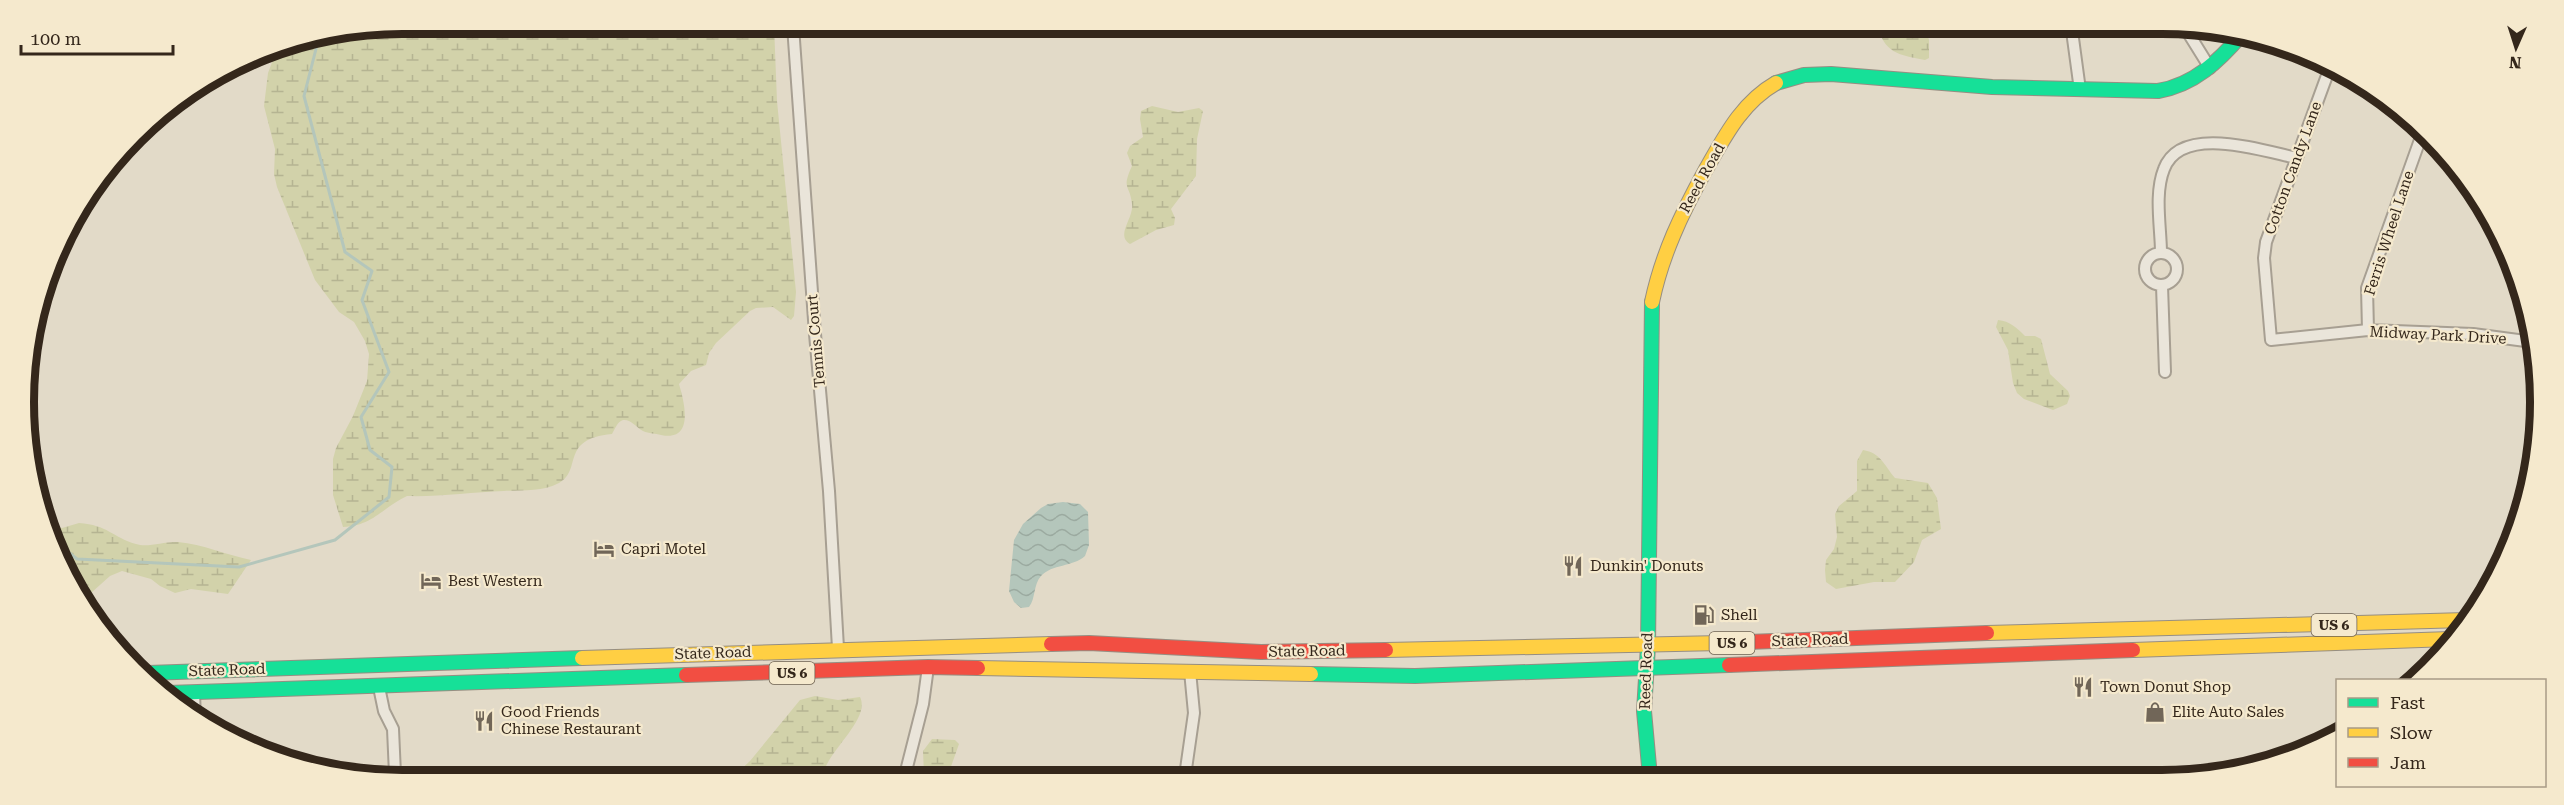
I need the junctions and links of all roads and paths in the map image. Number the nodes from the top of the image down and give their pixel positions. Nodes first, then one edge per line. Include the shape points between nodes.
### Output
1 (793, 35) edge
2 (2073, 35) edge
3 (2190, 35) edge
4 (2234, 42) edge
5 (2210, 68) junction
6 (2328, 74) edge
7 (2080, 90) junction
8 (2420, 140) edge
9 (2297, 158) junction
10 (2161, 253) junction
11 (2162, 286) junction
12 (2368, 330) junction
13 (2271, 340) joint
14 (2524, 341) edge
15 (2165, 372) dead end
16 (2458, 620) edge
17 (2443, 639) edge
18 (1648, 646) junction
19 (838, 648) junction
20 (793, 650) junction
21 (1261, 652) junction
22 (570, 658) junction
23 (928, 667) junction
24 (1644, 667) junction
25 (1190, 671) junction
26 (153, 673) edge
27 (794, 673) junction
28 (1258, 673) junction
29 (570, 680) junction
30 (379, 687) junction
31 (177, 693) edge
32 (194, 693) junction
33 (195, 706) edge
34 (395, 770) edge
35 (906, 770) edge
36 (1186, 770) edge
37 (1649, 770) edge

1 - 19 street, Tennis Court
2 - 7 street
3 - 5 street
4 - 5 main road, Reed Road
5 - 7 main road, Reed Road via 2173,88
6 - 9 street, Cotton Candy Lane
7 - 18 main road, Reed Road via 1818,75 1779,81 1746,108 1697,185 1666,248 1655,283 1650,340
8 - 12 street, Ferris Wheel Lane via 2367,288
9 - 10 street via 2226,143 2188,147 2174,156 2164,168 2160,190
9 - 13 street, Cotton Candy Lane via 2266,242
10 - 11 street via 2175,260 2178,269 2175,279
10 - 11 street via 2148,260 2145,270 2152,283
11 - 15 street
12 - 13 street, Midway Park Drive
12 - 14 street, Midway Park Drive via 2445,332
16 - 18 main road, State Road / US 6
17 - 24 main road, State Road / US 6
18 - 21 main road, State Road / US 6
18 - 24 main road, Reed Road
19 - 20 main road, State Road / US 6
19 - 21 main road, State Road / US 6 via 1089,643
20 - 22 main road, State Road / US 6
20 - 27 street
21 - 28 street
22 - 26 main road, State Road / US 6
22 - 29 street
23 - 25 main road, State Road / US 6
23 - 27 main road, State Road / US 6
23 - 35 street
24 - 28 main road, State Road / US 6 via 1415,676
24 - 37 main road, Reed Road
25 - 28 main road, State Road / US 6
25 - 36 street via 1194,713
27 - 29 main road, State Road / US 6
29 - 30 main road, State Road / US 6
30 - 32 main road, State Road / US 6
30 - 34 street via 393,729
31 - 32 main road, State Road / US 6
32 - 33 street

